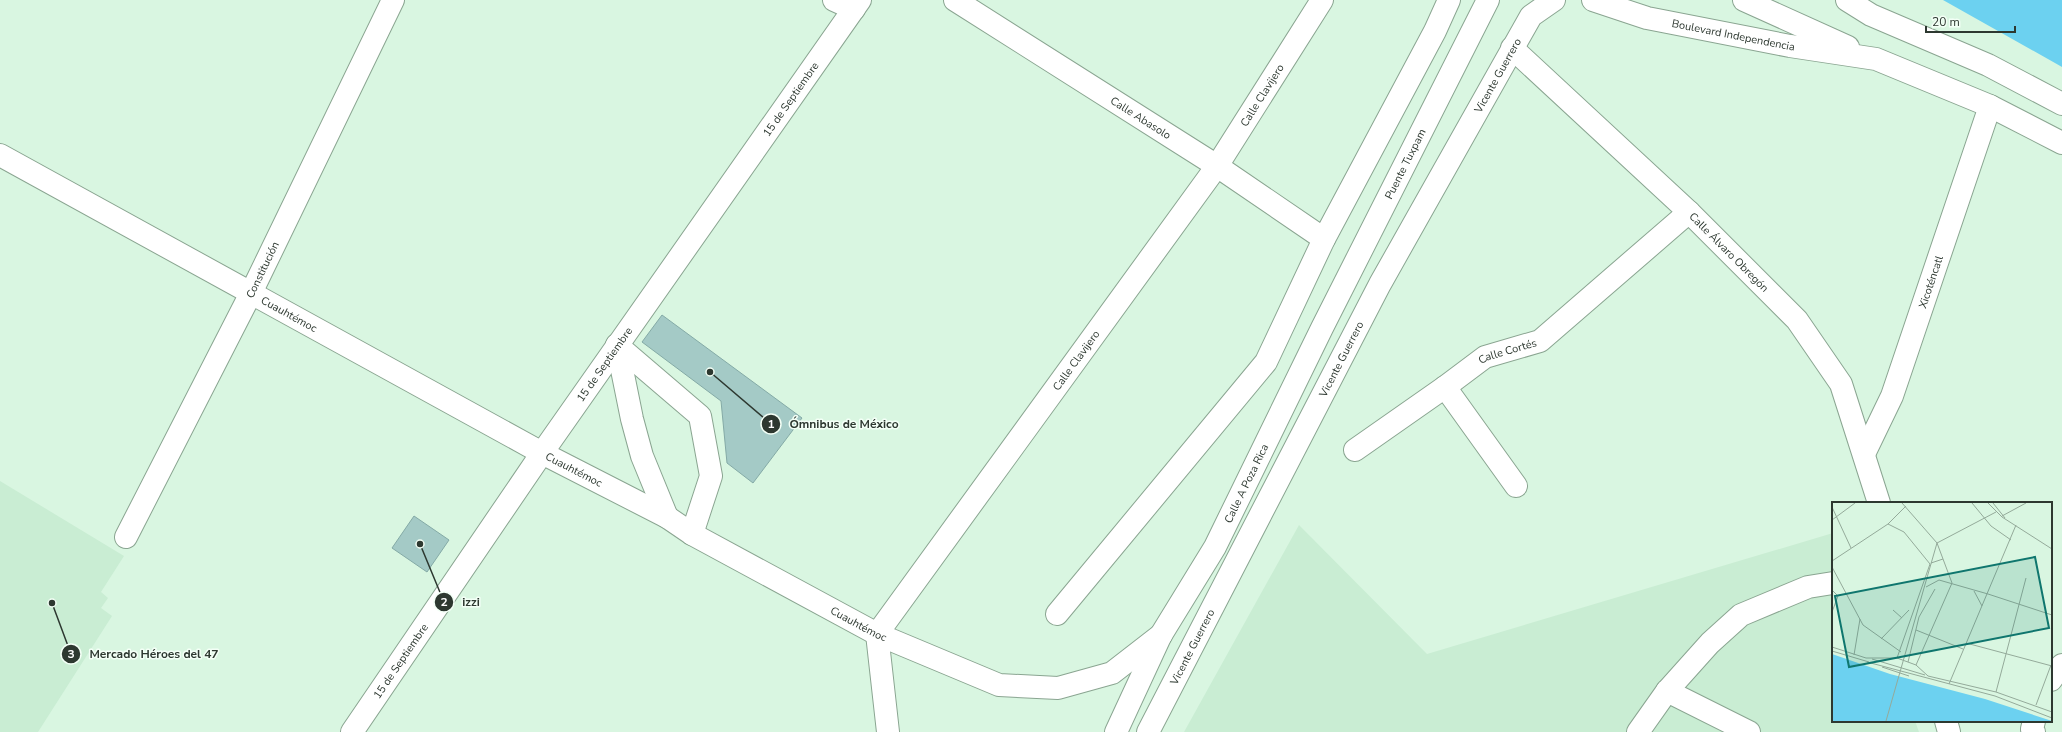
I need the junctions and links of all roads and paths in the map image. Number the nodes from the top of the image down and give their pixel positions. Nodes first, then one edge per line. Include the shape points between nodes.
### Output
1 (393, 0) edge
2 (834, 0) edge
3 (955, 0) edge
4 (1322, 0) edge
5 (1449, 0) edge
6 (1488, 0) edge
7 (1554, 0) edge
8 (1593, 0) edge
9 (1744, 0) edge
10 (1830, 0) edge
11 (1847, 0) edge
12 (857, 5) edge
13 (1871, 15) junction
14 (1512, 48) junction
15 (1876, 59) junction
16 (2062, 104) edge
17 (1990, 106) junction
18 (2062, 143) edge
19 (0, 155) edge
20 (1217, 166) junction
21 (1689, 212) junction
22 (1324, 239) junction
23 (250, 293) junction
24 (1322, 328) joint
25 (617, 345) junction
26 (1445, 387) junction
27 (1355, 450) dead end
28 (542, 453) junction
29 (1864, 454) junction
30 (1516, 486) dead end
31 (1879, 502) edge
32 (667, 517) junction
33 (692, 534) junction
34 (126, 537) dead end
35 (1832, 583) edge
36 (1057, 614) dead end
37 (877, 634) junction
38 (1161, 635) junction
39 (2062, 665) edge
40 (2052, 679) edge
41 (2052, 688) edge
42 (1667, 691) junction
43 (2062, 695) edge
44 (1946, 722) edge
45 (2034, 722) edge
46 (352, 732) edge
47 (888, 732) edge
48 (1116, 732) edge
49 (1148, 732) edge
50 (1638, 732) edge
51 (1749, 732) edge
52 (1949, 732) edge
53 (2034, 732) edge

1 - 23 main road, Constitución
2 - 12 main road
3 - 20 main road, Calle Abasolo
4 - 20 main road, Calle Clavijero
5 - 22 main road
6 - 24 main road, Puente Tuxpam
7 - 14 main road, Vicente Guerrero via 1531,16
8 - 15 main road, Boulevard Independencia via 1647,18 1790,46
9 - 15 main road, Boulevard Independencia
10 - 13 main road
11 - 13 main road
12 - 25 main road, 15 de Septiembre
13 - 16 main road via 1988,65
14 - 21 main road, Calle Álvaro Obregón
14 - 49 main road, Vicente Guerrero via 1380,284
15 - 17 main road, Boulevard Independencia
17 - 18 main road, Boulevard Independencia
17 - 29 main road, Xicoténcatl via 1892,396
19 - 23 main road, Cuauhtémoc
20 - 22 main road, Calle Abasolo
20 - 37 main road, Calle Clavijero
21 - 26 main road, Calle Cortés via 1540,341 1485,357
21 - 29 main road, Calle Álvaro Obregón via 1798,320 1841,384
22 - 36 main road via 1266,362
23 - 28 main road, Cuauhtémoc
23 - 34 main road, Constitución
24 - 38 main road, Calle A Poza Rica via 1215,547
25 - 28 main road, 15 de Septiembre
25 - 32 main road via 642,456
25 - 33 main road via 700,416 711,476
26 - 27 main road, Calle Cortés
26 - 30 main road
28 - 32 main road, Cuauhtémoc
28 - 46 main road, 15 de Septiembre
29 - 31 main road, Calle Álvaro Obregón
32 - 33 main road, Cuauhtémoc
33 - 37 main road, Cuauhtémoc
35 - 42 main road via 1808,587 1741,615 1710,643
37 - 38 main road, Cuauhtémoc via 999,685 1058,688 1112,673
37 - 47 main road
38 - 48 main road
39 - 40 main road
41 - 43 main road
42 - 50 main road
42 - 51 main road
44 - 52 main road
45 - 53 main road

